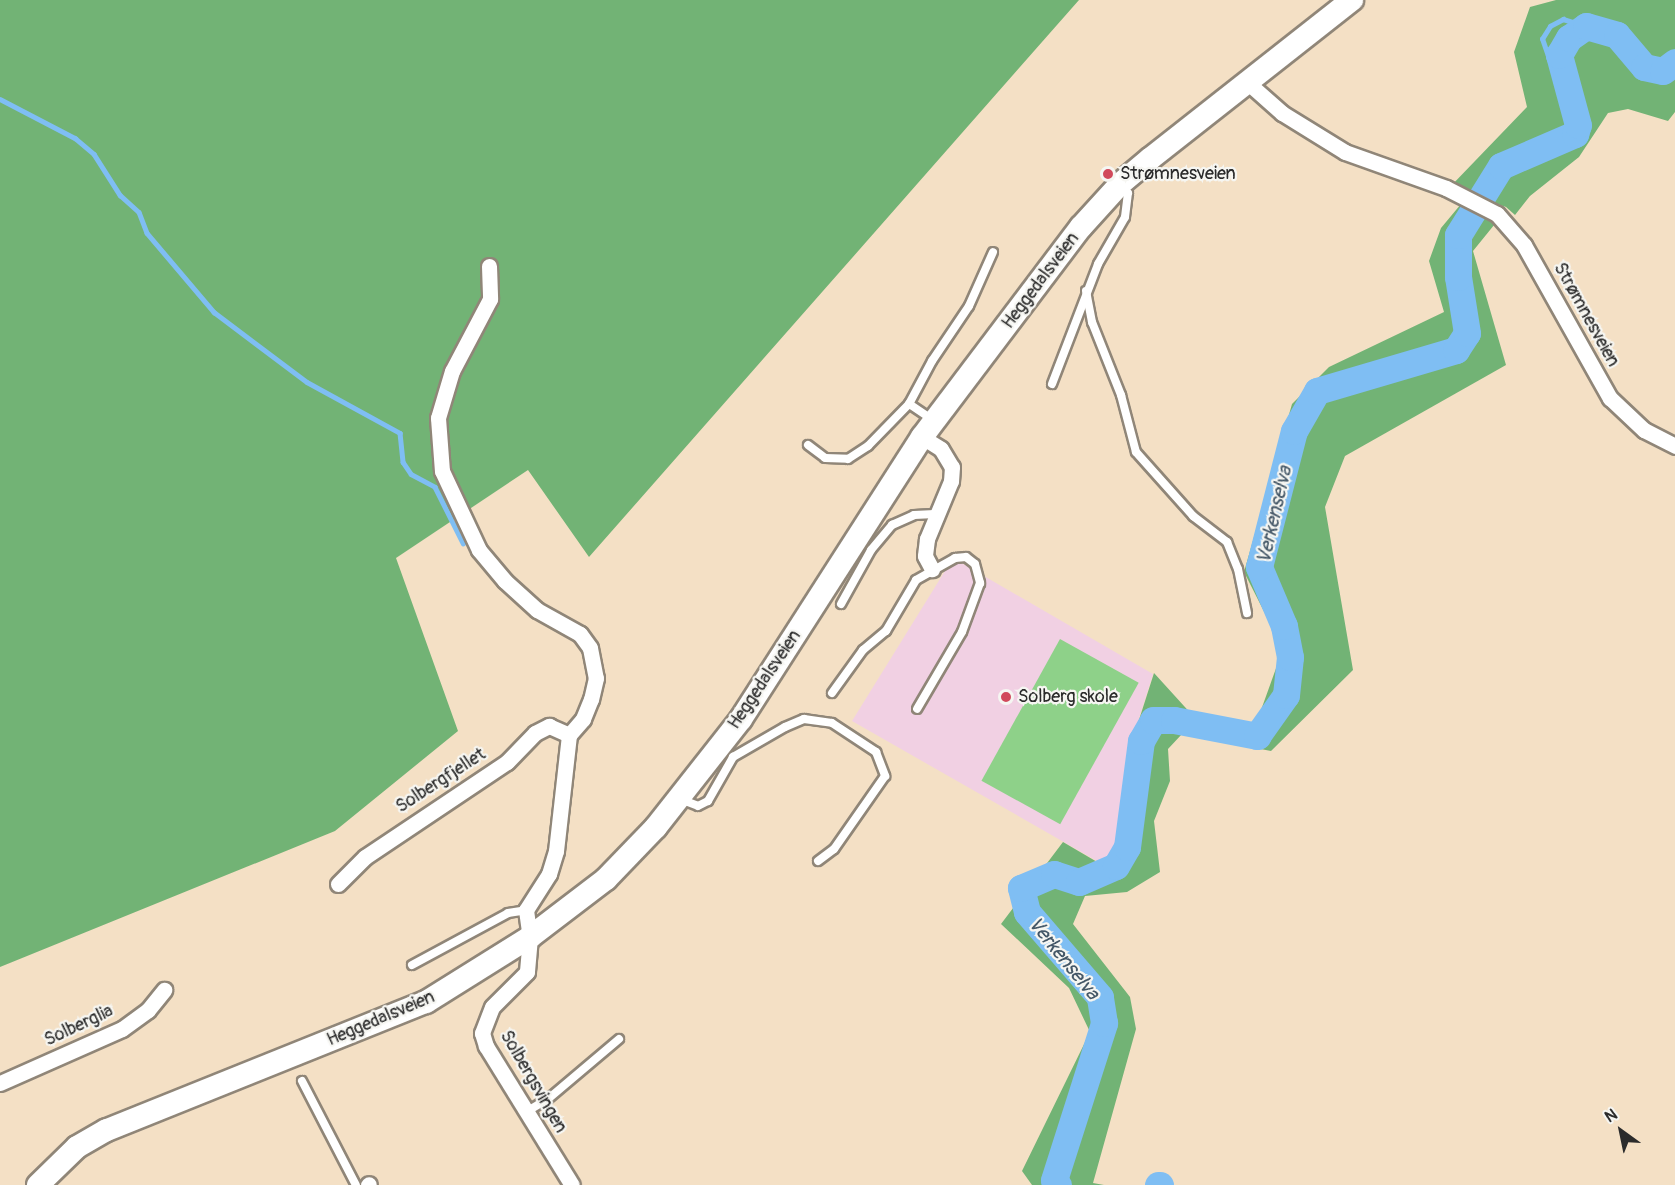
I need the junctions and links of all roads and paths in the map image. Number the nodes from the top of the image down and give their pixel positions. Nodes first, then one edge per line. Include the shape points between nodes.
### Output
1 (1352, 0) edge
2 (1247, 82) junction
3 (1120, 184) junction
4 (993, 252) dead end
5 (489, 266) dead end
6 (1086, 291) junction
7 (1052, 384) dead end
8 (909, 404) junction
9 (929, 429) junction
10 (808, 445) dead end
11 (1675, 446) edge
12 (934, 514) junction
13 (932, 569) junction
14 (841, 604) dead end
15 (1247, 613) dead end
16 (832, 693) dead end
17 (917, 709) dead end
18 (569, 735) junction
19 (679, 798) junction
20 (818, 861) dead end
21 (338, 884) dead end
22 (526, 909) junction
23 (530, 937) junction
24 (412, 965) dead end
25 (164, 990) dead end
26 (619, 1038) dead end
27 (302, 1081) dead end
28 (0, 1083) edge
29 (526, 1112) junction
30 (38, 1185) edge
31 (364, 1185) edge
32 (572, 1185) edge

1 - 2 main road, Heggedalsveien
2 - 3 main road, Heggedalsveien
2 - 11 street, Strømnesveien via 1282,113 1345,152 1476,202 1497,214 1524,245 1610,398 1644,430
3 - 6 lane via 1128,193 1125,217
3 - 9 main road, Heggedalsveien via 1081,227
4 - 8 lane via 969,306
5 - 18 street via 490,299 452,371 438,418 442,471 479,550 498,574 537,610 580,634 590,648 596,678 591,699
6 - 7 lane
6 - 15 lane via 1092,322 1121,395 1136,452 1193,516 1227,542 1238,569
8 - 9 lane
8 - 10 lane via 868,446 848,459 825,458
9 - 12 street via 952,467 951,481
9 - 19 main road, Heggedalsveien via 765,684
12 - 13 street via 924,556
12 - 14 lane via 914,514 892,525 871,550
13 - 16 lane via 916,580 886,631 863,650
13 - 17 lane via 966,557 975,564 980,583 962,632
18 - 21 street, Solbergfjellet via 549,726 536,733 507,762 365,857
18 - 22 street via 556,851 549,874
19 - 20 lane via 698,806 708,801 734,757 785,727 804,719 832,723 876,752 885,776 834,849
19 - 23 main road, Heggedalsveien via 623,864 577,904
22 - 23 street
22 - 24 lane via 508,913
23 - 29 street, Solbergsvingen via 527,972 492,1007 482,1032
23 - 30 main road, Heggedalsveien via 458,985 398,1017 107,1130 77,1147
25 - 28 street, Solberglia via 148,1010 122,1029
26 - 29 lane via 548,1099
27 - 31 lane
29 - 32 street, Solbergsvingen

